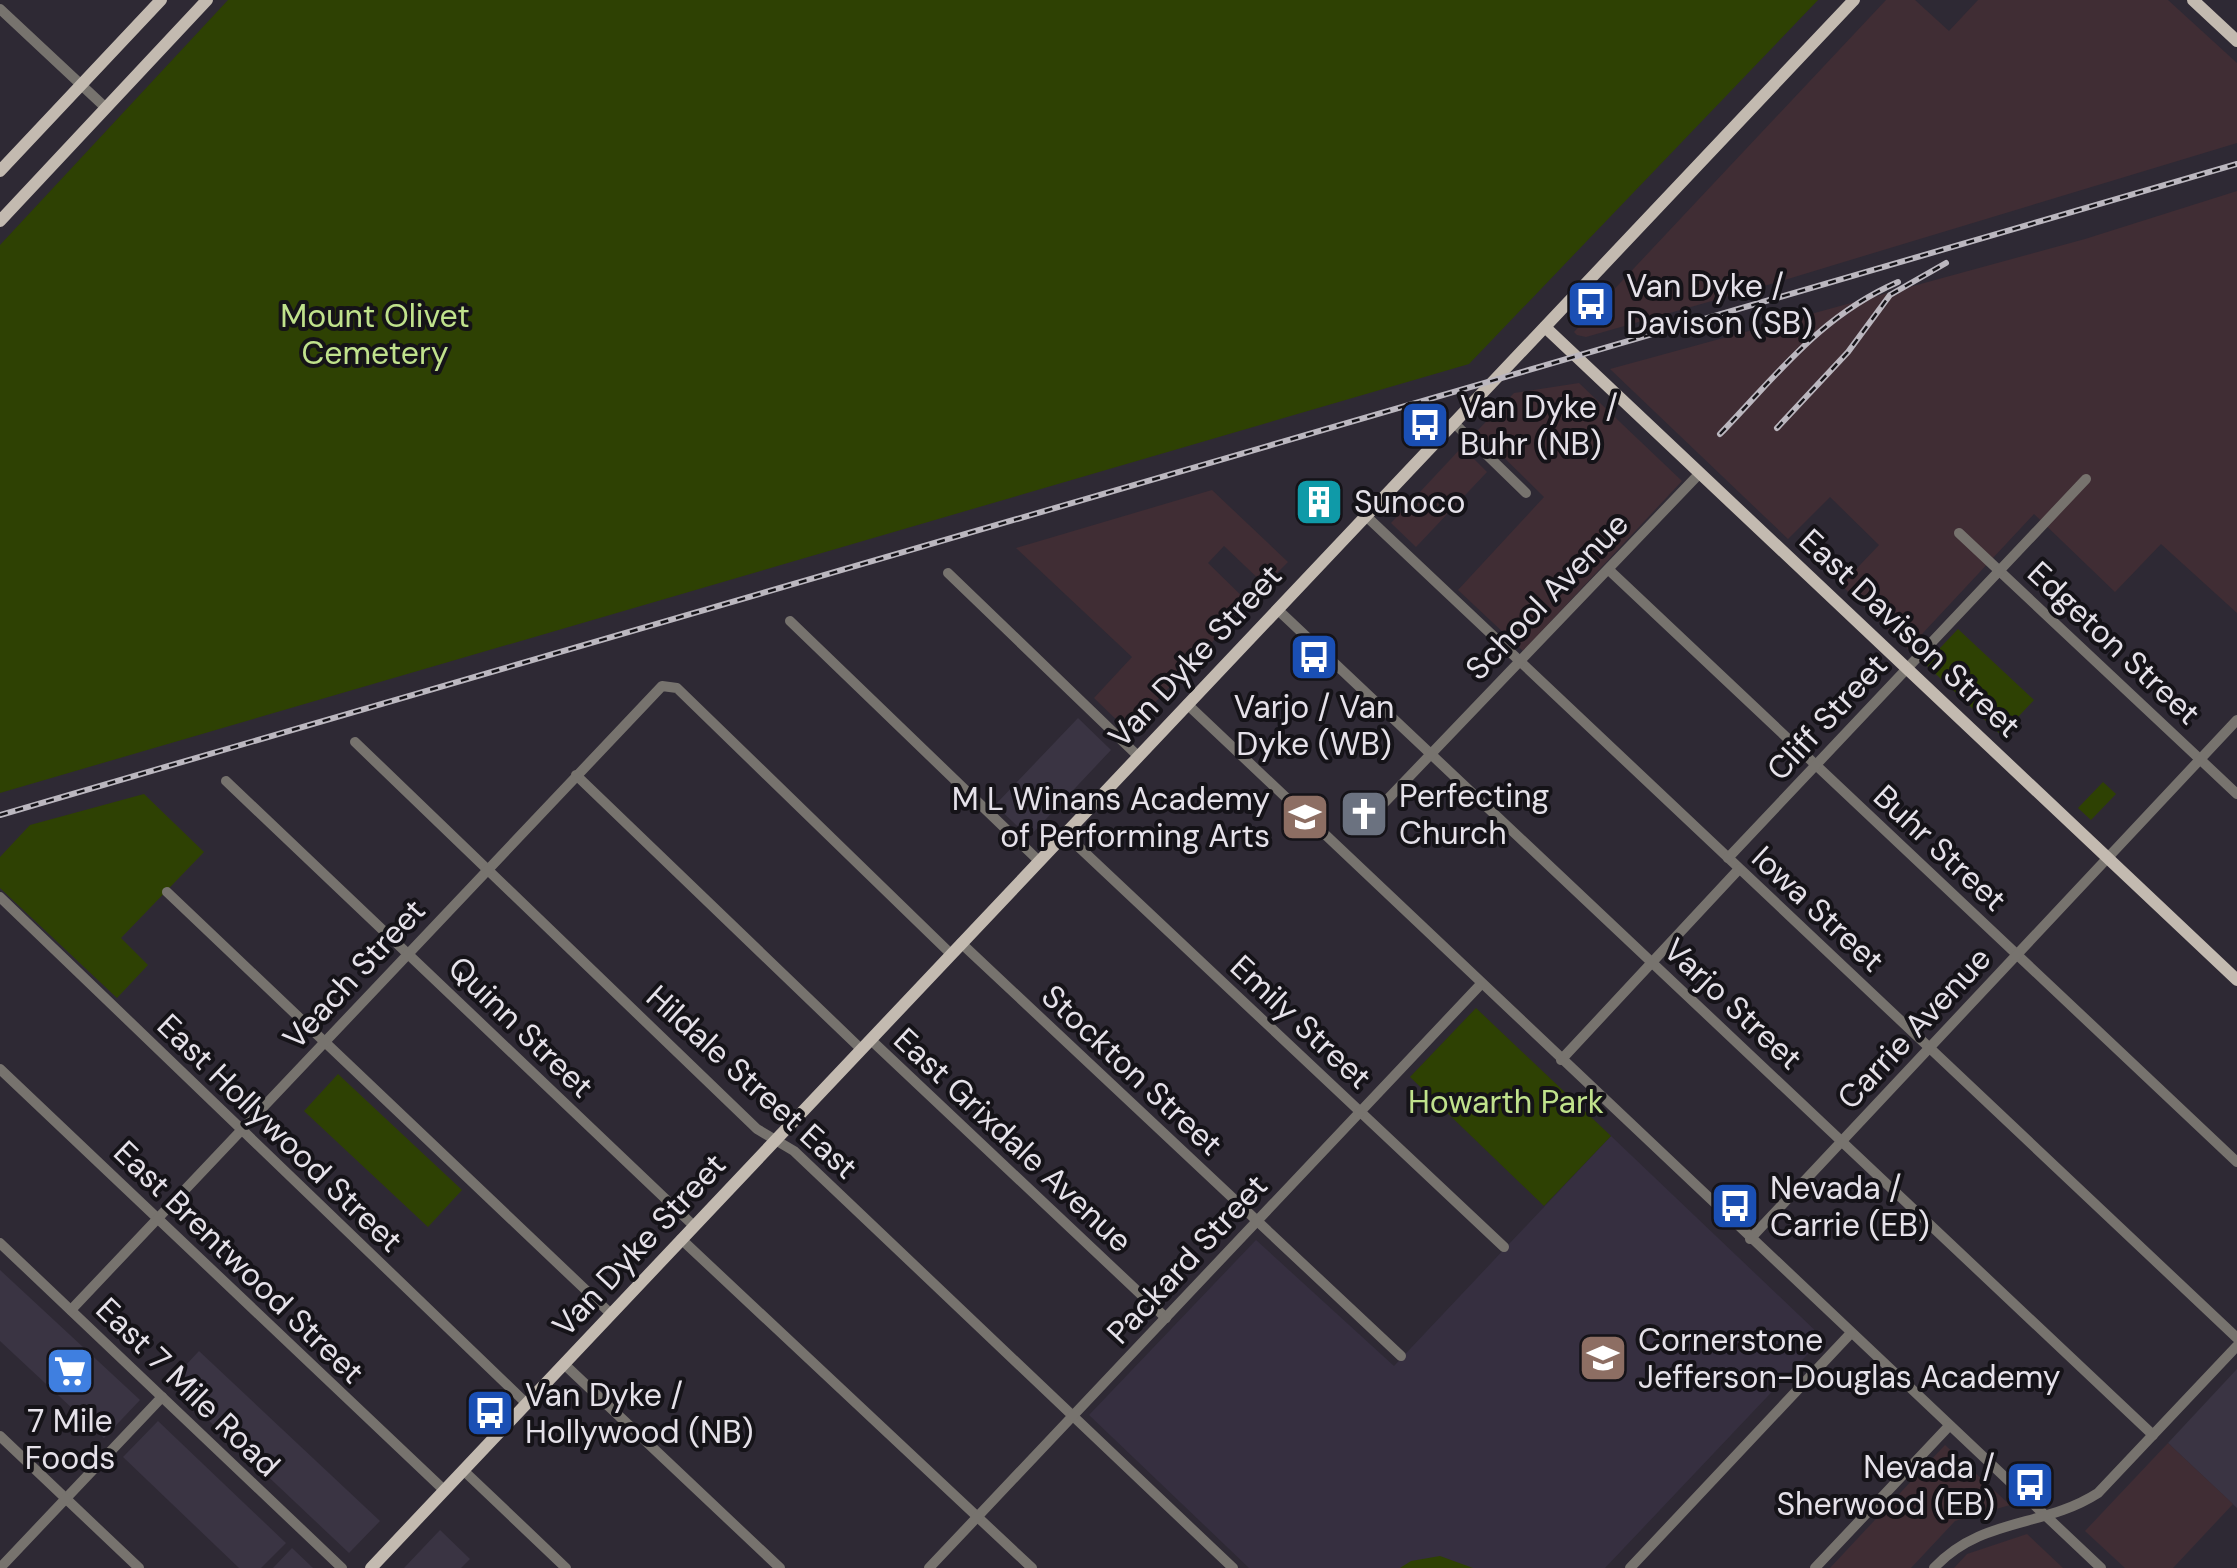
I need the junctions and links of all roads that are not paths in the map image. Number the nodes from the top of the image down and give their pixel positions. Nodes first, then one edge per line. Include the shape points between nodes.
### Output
1 (161, 0) edge
2 (207, 0) edge
3 (1854, 0) edge
4 (2194, 0) edge
5 (0, 9) edge
6 (2237, 41) edge
7 (81, 84) junction
8 (106, 108) junction
9 (0, 172) edge
10 (0, 221) edge
11 (1545, 327) junction
12 (1454, 423) junction
13 (1700, 474) junction
14 (2086, 479) dead end
15 (1526, 493) dead end
16 (1366, 516) junction
17 (1958, 533) dead end
18 (1608, 570) junction
19 (2000, 570) junction
20 (948, 573) dead end
21 (1277, 609) junction
22 (790, 622) dead end
23 (1520, 662) junction
24 (1907, 669) junction
25 (677, 688) joint
26 (1188, 704) junction
27 (2237, 720) edge
28 (354, 742) dead end
29 (1430, 754) junction
30 (1138, 756) junction
31 (2200, 759) junction
32 (1816, 765) junction
33 (576, 775) junction
34 (226, 781) dead end
35 (2237, 794) edge
36 (1384, 802) dead end
37 (1065, 834) junction
38 (1728, 858) junction
39 (2108, 858) junction
40 (1039, 861) junction
41 (1739, 869) junction
42 (488, 870) junction
43 (167, 892) dead end
44 (0, 897) edge
45 (956, 949) junction
46 (408, 954) junction
47 (2017, 955) junction
48 (1652, 962) junction
49 (2237, 980) edge
50 (1481, 984) junction
51 (324, 1042) junction
52 (866, 1044) junction
53 (1929, 1048) junction
54 (1560, 1060) junction
55 (0, 1069) edge
56 (1360, 1112) junction
57 (240, 1130) junction
58 (775, 1140) junction
59 (1842, 1141) junction
60 (2237, 1162) edge
61 (157, 1219) junction
62 (1257, 1222) junction
63 (694, 1226) junction
64 (681, 1239) junction
65 (1750, 1239) junction
66 (0, 1242) edge
67 (1504, 1247) dead end
68 (71, 1310) junction
69 (610, 1314) junction
70 (1166, 1318) junction
71 (1851, 1333) junction
72 (2237, 1342) edge
73 (1401, 1356) dead end
74 (564, 1364) junction
75 (162, 1397) junction
76 (526, 1403) junction
77 (1074, 1414) junction
78 (1950, 1426) junction
79 (2153, 1435) junction
80 (0, 1436) edge
81 (463, 1470) junction
82 (444, 1490) junction
83 (66, 1498) junction
84 (2044, 1514) junction
85 (978, 1517) junction
86 (1227, 1566) edge
87 (0, 1568) edge
88 (139, 1568) edge
89 (342, 1568) edge
90 (371, 1568) edge
91 (566, 1568) edge
92 (780, 1568) edge
93 (929, 1568) edge
94 (1032, 1568) edge
95 (1630, 1568) edge
96 (1815, 1568) edge
97 (1934, 1568) edge
98 (2101, 1568) edge

1 - 7 main road
2 - 8 main road
3 - 11 main road, Van Dyke Street
4 - 6 main road
5 - 7 street
7 - 8 street
7 - 9 main road
8 - 10 main road
11 - 12 main road, Van Dyke Street
11 - 13 main road, East Davison Street
12 - 15 street
12 - 16 main road, Van Dyke Street
13 - 18 street, School Avenue
13 - 24 main road, East Davison Street
14 - 19 street, Cliff Street
16 - 21 main road, Van Dyke Street
16 - 23 street, Iowa Street
17 - 19 street, Edgeton Street
18 - 23 street, School Avenue
18 - 32 street, Buhr Street
19 - 24 street, Cliff Street
19 - 31 street, Edgeton Street
20 - 30 street
21 - 26 main road, Van Dyke Street
21 - 29 street, Varjo Street
22 - 40 street
23 - 29 street, School Avenue
23 - 38 street, Iowa Street
24 - 32 street, Cliff Street
24 - 39 main road, East Davison Street
25 - 33 street, Veach Street via 656,690
25 - 45 street, Stockton Street
26 - 30 main road, Van Dyke Street
26 - 50 street
27 - 31 street, Carrie Avenue
28 - 42 street, Hildale Street East
29 - 36 street, School Avenue
29 - 48 street, Varjo Street
30 - 37 main road, Van Dyke Street
31 - 35 street, Edgeton Street
31 - 39 street, Carrie Avenue
32 - 38 street, Cliff Street
32 - 47 street, Buhr Street
33 - 42 street, Veach Street
33 - 52 street, East Grixdale Avenue
34 - 46 street, Quinn Street
37 - 40 main road, Van Dyke Street
37 - 56 street, Emily Street
38 - 41 street, Iowa Street
39 - 47 street, Carrie Avenue
39 - 49 main road, East Davison Street
40 - 45 main road, Van Dyke Street
41 - 48 street
41 - 53 street, Iowa Street
42 - 46 street, Veach Street
42 - 58 street, Hildale Street East
43 - 51 street
44 - 57 street, East Hollywood Street
45 - 52 main road, Van Dyke Street
45 - 62 street, Stockton Street
46 - 51 street, Veach Street
46 - 63 street, Quinn Street
47 - 53 street, Carrie Avenue
47 - 60 street, Buhr Street
48 - 54 street
48 - 59 street, Varjo Street
50 - 54 street
50 - 56 street, Packard Street
51 - 57 street, Veach Street
51 - 69 street
52 - 58 main road, Van Dyke Street
52 - 70 street, East Grixdale Avenue
53 - 59 street, Carrie Avenue
53 - 72 street, Iowa Street
54 - 65 street
55 - 61 street, East Brentwood Street
56 - 62 street, Packard Street
56 - 67 street, Emily Street
57 - 61 street, Veach Street
57 - 76 street, East Hollywood Street
58 - 63 main road, Van Dyke Street
58 - 77 street, Hildale Street East
59 - 65 street, Carrie Avenue
59 - 79 street, Varjo Street
61 - 68 street, Veach Street
61 - 82 street, East Brentwood Street
62 - 70 street, Packard Street
62 - 73 street, Stockton Street
63 - 64 main road, Van Dyke Street
64 - 69 main road, Van Dyke Street
64 - 85 street
65 - 71 street
66 - 68 street, East 7 Mile Road
68 - 75 street, East 7 Mile Road
69 - 74 main road, Van Dyke Street
70 - 77 street, Packard Street
71 - 78 street
71 - 95 street
72 - 79 street
74 - 76 main road, Van Dyke Street
74 - 92 street
75 - 83 street
75 - 89 street, East 7 Mile Road
76 - 81 main road, Van Dyke Street
77 - 85 street, Packard Street
77 - 86 street, Hildale Street East
78 - 84 street
78 - 96 street
79 - 84 street via 2098,1493
80 - 83 street
81 - 82 main road, Van Dyke Street
81 - 91 street
82 - 90 main road, Van Dyke Street
83 - 87 street
83 - 88 street
84 - 97 street via 1971,1537
84 - 98 street
85 - 93 street, Packard Street
85 - 94 street

